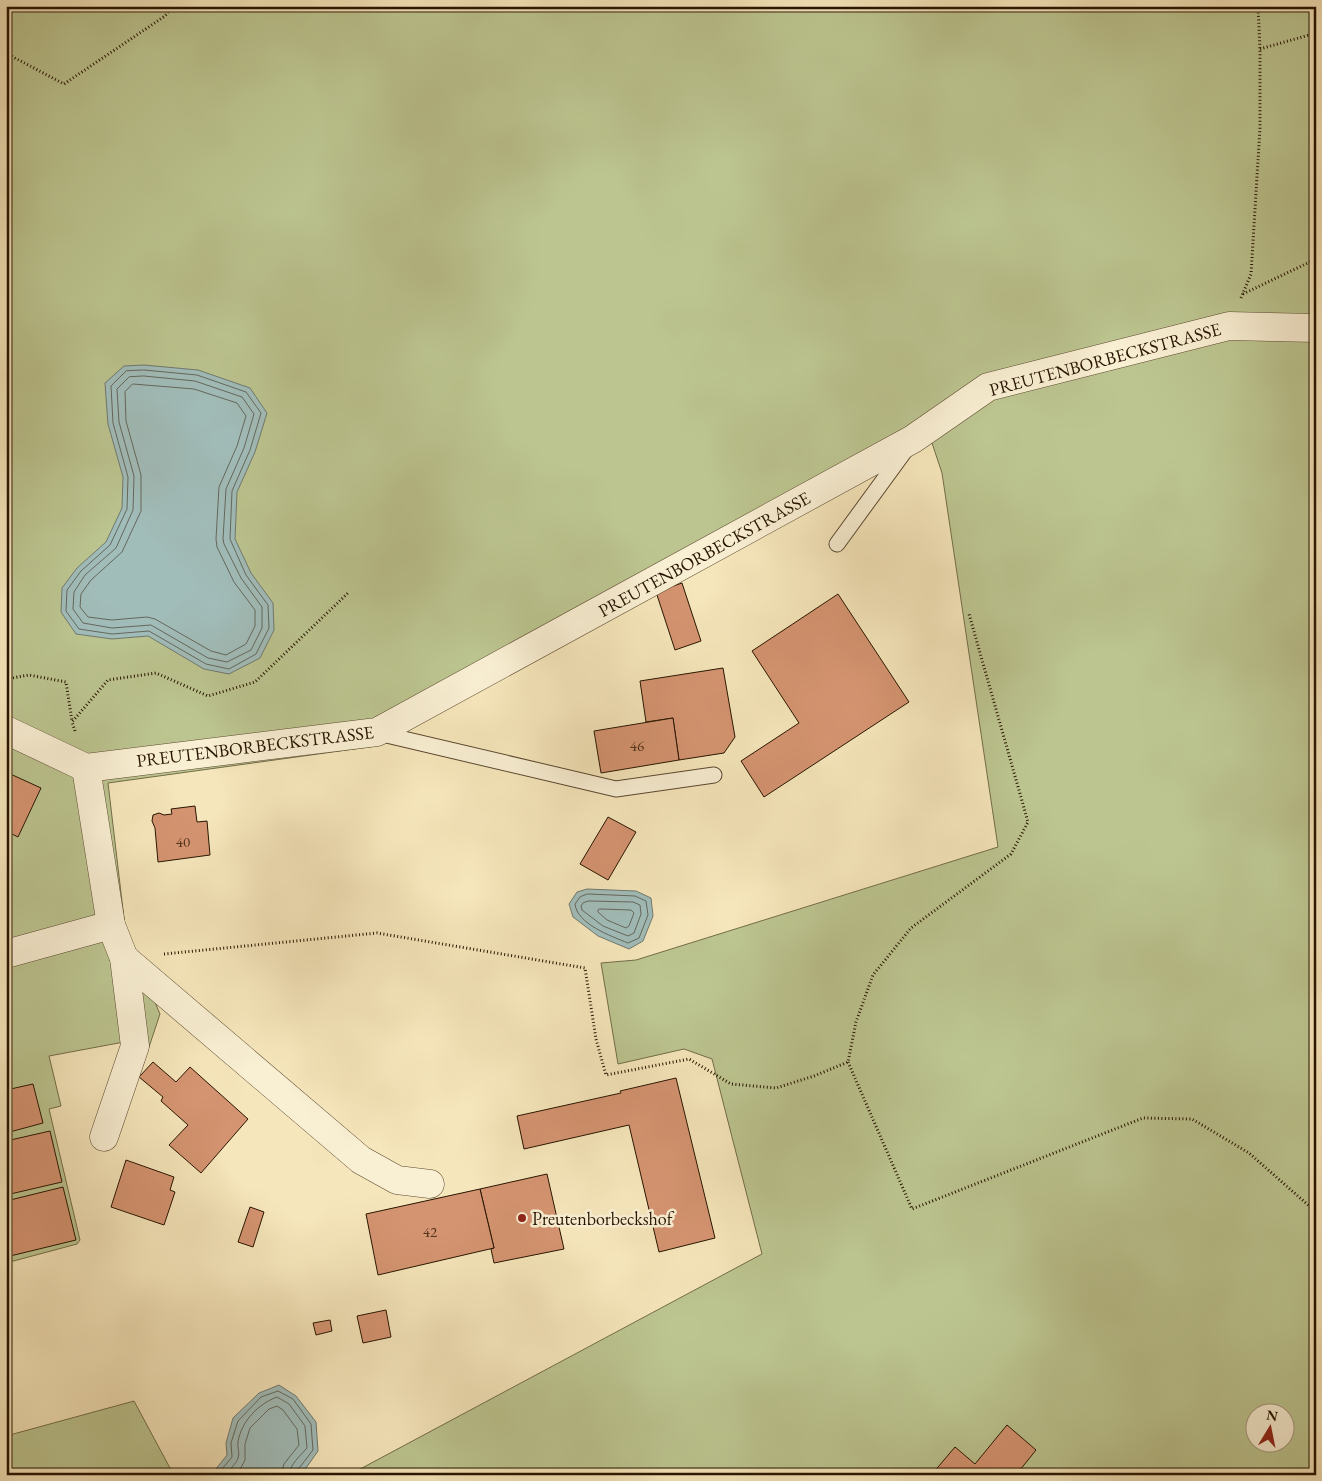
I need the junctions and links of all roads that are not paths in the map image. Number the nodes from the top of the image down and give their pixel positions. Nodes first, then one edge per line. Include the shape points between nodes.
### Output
1 (1316, 328) edge
2 (913, 439) junction
3 (838, 544) dead end
4 (6, 730) edge
5 (377, 732) junction
6 (86, 768) junction
7 (714, 775) dead end
8 (111, 925) junction
9 (6, 954) edge
10 (124, 958) junction
11 (104, 1138) dead end
12 (430, 1184) dead end

1 - 2 street, PREUTENBORBECKSTRASSE via 1229,326 988,387
2 - 3 lane
2 - 5 street, PREUTENBORBECKSTRASSE
4 - 6 street
5 - 6 street, PREUTENBORBECKSTRASSE
5 - 7 lane via 616,789
6 - 8 street
8 - 9 street
8 - 10 street
10 - 11 street via 135,1046
10 - 12 street via 360,1160 397,1180

